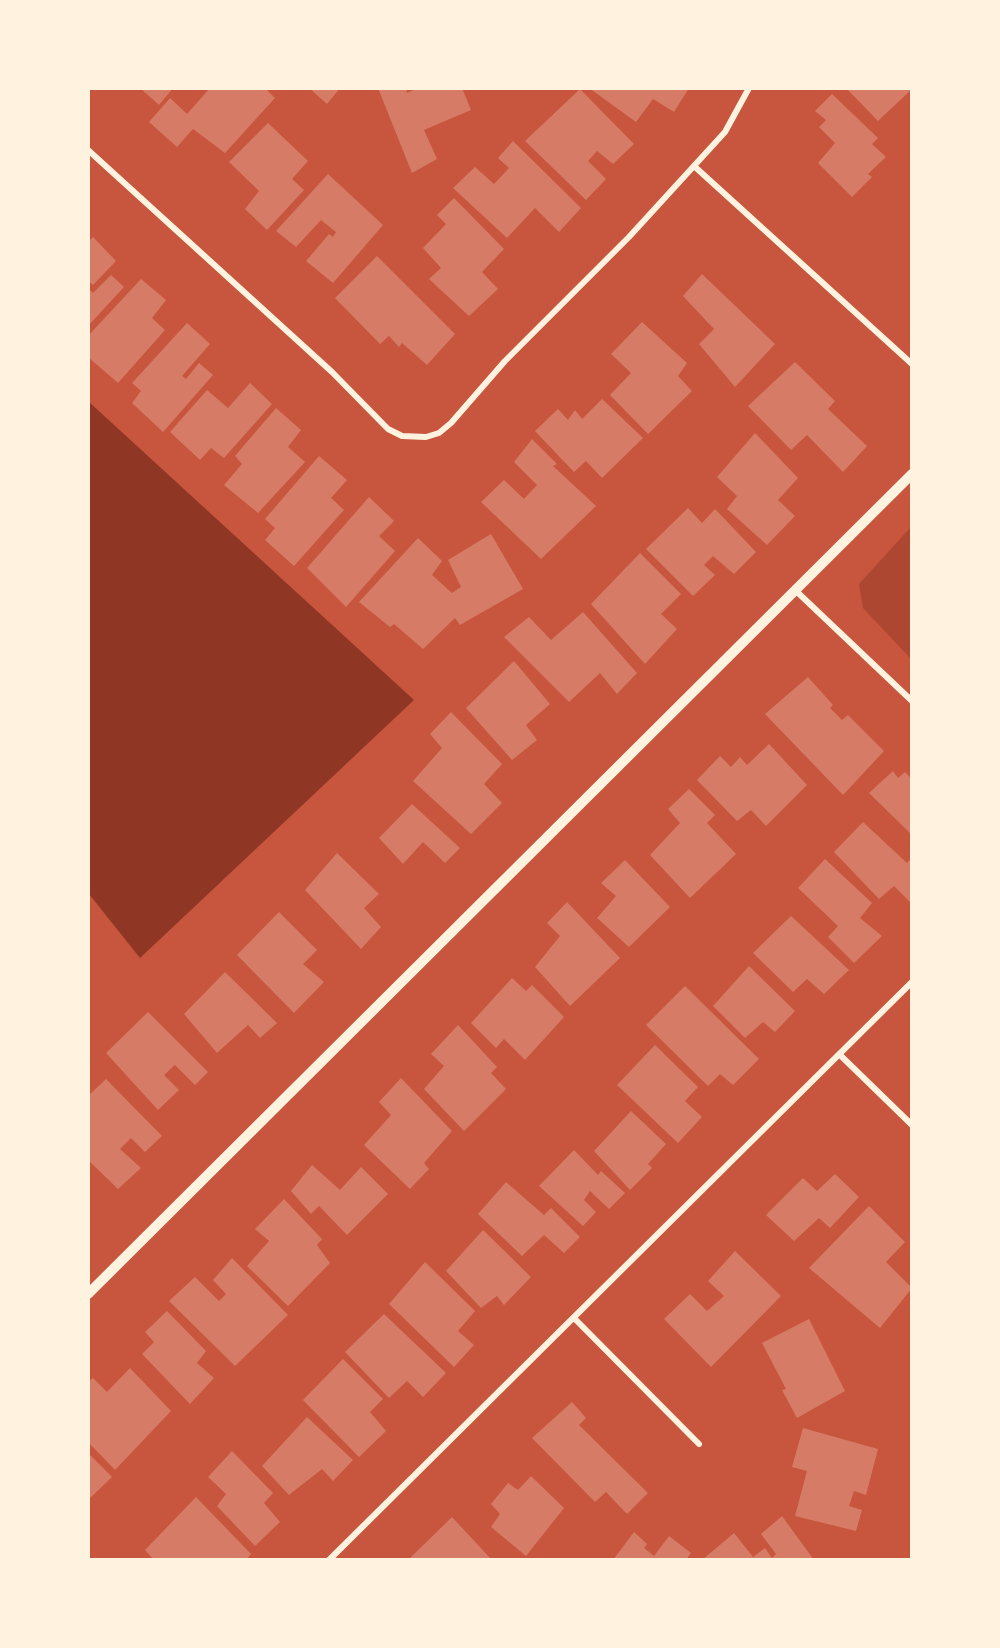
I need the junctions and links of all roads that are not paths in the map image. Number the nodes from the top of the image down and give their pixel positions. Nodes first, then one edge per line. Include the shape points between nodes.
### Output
1 (749, 88) edge
2 (88, 150) edge
3 (694, 166) junction
4 (912, 363) edge
5 (912, 474) edge
6 (795, 590) junction
7 (912, 701) edge
8 (912, 982) edge
9 (839, 1054) junction
10 (912, 1125) edge
11 (88, 1294) edge
12 (574, 1318) junction
13 (699, 1444) dead end
14 (329, 1560) edge

1 - 3 street via 725,132
2 - 3 street via 332,372 388,429 402,436 418,437 439,433 451,423 505,361
3 - 4 street
5 - 6 street
6 - 7 street
6 - 11 street
8 - 9 street
9 - 10 street
9 - 12 street
12 - 13 street
12 - 14 street

